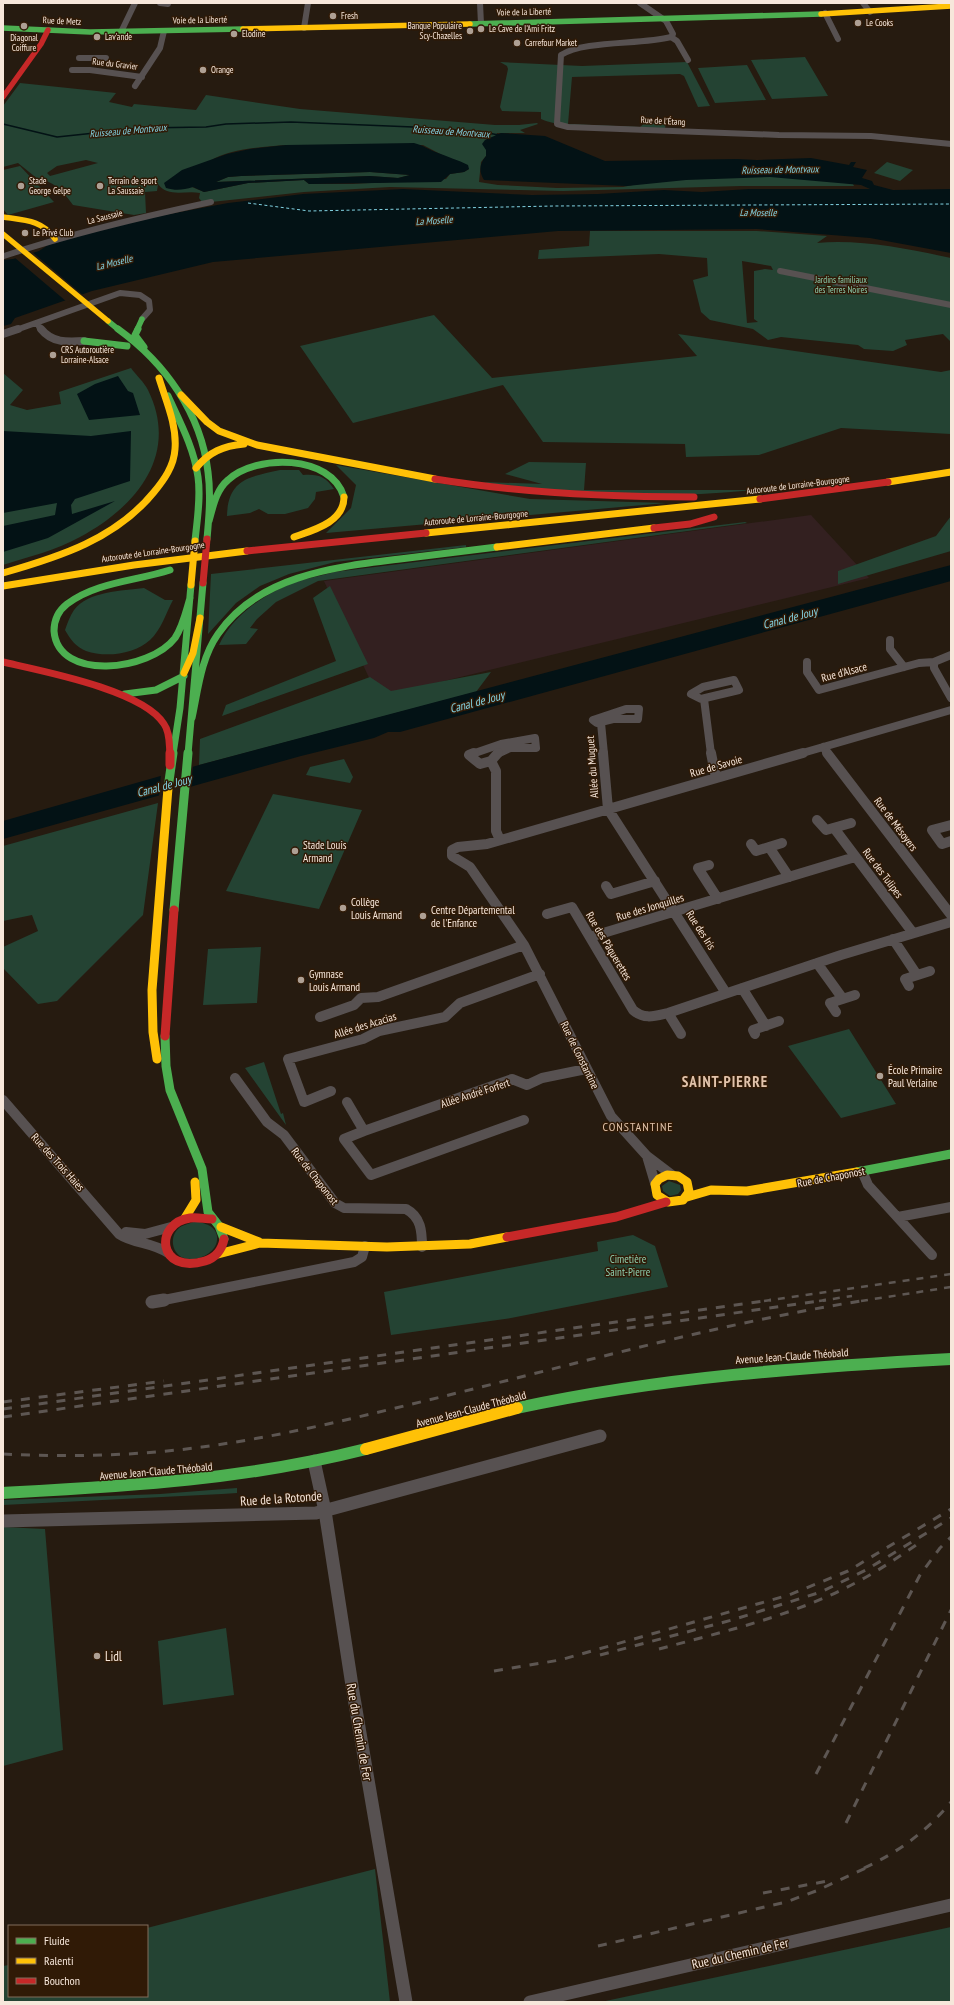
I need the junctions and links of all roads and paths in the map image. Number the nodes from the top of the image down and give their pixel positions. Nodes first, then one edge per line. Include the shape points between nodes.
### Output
1 (136, 3) edge
2 (160, 3) edge
3 (308, 3) edge
4 (480, 3) edge
5 (640, 3) edge
6 (863, 3) edge
7 (168, 4) edge
8 (951, 6) edge
9 (870, 12) junction
10 (825, 14) junction
11 (664, 19) junction
12 (481, 24) junction
13 (3, 28) edge
14 (304, 28) junction
15 (164, 31) junction
16 (121, 32) junction
17 (44, 35) junction
18 (671, 38) junction
19 (838, 39) dead end
20 (79, 58) dead end
21 (92, 58) junction
22 (106, 58) dead end
23 (688, 60) dead end
24 (72, 70) dead end
25 (86, 70) junction
26 (142, 77) junction
27 (135, 86) dead end
28 (3, 97) edge
29 (951, 144) edge
30 (211, 202) dead end
31 (3, 217) edge
32 (3, 234) edge
33 (55, 239) junction
34 (3, 242) edge
35 (4, 255) edge
36 (780, 271) dead end
37 (951, 305) edge
38 (142, 319) junction
39 (37, 323) junction
40 (105, 327) junction
41 (3, 334) edge
42 (84, 341) junction
43 (127, 346) junction
44 (152, 357) junction
45 (159, 378) junction
46 (181, 395) junction
47 (257, 445) junction
48 (205, 456) junction
49 (196, 468) junction
50 (951, 471) edge
51 (209, 521) junction
52 (523, 534) dead end
53 (444, 541) dead end
54 (170, 570) junction
55 (3, 573) edge
56 (83, 584) dead end
57 (6, 585) edge
58 (190, 598) junction
59 (200, 618) junction
60 (890, 640) dead end
61 (951, 655) edge
62 (3, 662) edge
63 (807, 662) dead end
64 (934, 662) junction
65 (904, 667) junction
66 (184, 674) junction
67 (710, 685) junction
68 (126, 694) dead end
69 (714, 696) junction
70 (704, 698) junction
71 (951, 698) edge
72 (951, 710) edge
73 (192, 718) junction
74 (601, 723) dead end
75 (823, 747) junction
76 (492, 761) junction
77 (170, 766) junction
78 (716, 778) junction
79 (608, 809) junction
80 (817, 820) dead end
81 (851, 823) dead end
82 (951, 825) edge
83 (834, 828) junction
84 (500, 840) junction
85 (951, 841) edge
86 (782, 843) dead end
87 (751, 844) dead end
88 (769, 847) junction
89 (466, 852) junction
90 (855, 857) junction
91 (458, 859) joint
92 (709, 865) dead end
93 (470, 867) junction
94 (789, 877) junction
95 (655, 881) junction
96 (606, 886) dead end
97 (718, 899) junction
98 (674, 912) junction
99 (547, 914) dead end
100 (951, 915) edge
101 (951, 922) edge
102 (913, 933) junction
103 (590, 938) junction
104 (893, 939) junction
105 (524, 945) junction
106 (817, 963) junction
107 (930, 971) dead end
108 (540, 974) junction
109 (917, 975) junction
110 (909, 986) dead end
111 (742, 988) junction
112 (726, 993) junction
113 (855, 995) dead end
114 (843, 999) junction
115 (836, 1012) dead end
116 (668, 1013) junction
117 (320, 1017) dead end
118 (779, 1021) dead end
119 (766, 1026) junction
120 (681, 1034) dead end
121 (755, 1034) dead end
122 (586, 1069) junction
123 (235, 1078) dead end
124 (331, 1091) dead end
125 (3, 1100) edge
126 (348, 1102) dead end
127 (166, 1105) dead end
128 (524, 1120) dead end
129 (364, 1131) junction
130 (178, 1134) dead end
131 (951, 1154) edge
132 (647, 1156) junction
133 (862, 1171) junction
134 (672, 1174) junction
135 (683, 1178) junction
136 (655, 1185) junction
137 (711, 1190) junction
138 (687, 1196) junction
139 (666, 1202) junction
140 (951, 1207) edge
141 (639, 1210) junction
142 (898, 1217) junction
143 (185, 1218) junction
144 (212, 1219) junction
145 (112, 1224) junction
146 (171, 1227) junction
147 (221, 1227) junction
148 (260, 1243) junction
149 (365, 1246) junction
150 (422, 1247) junction
151 (168, 1253) junction
152 (218, 1254) junction
153 (932, 1255) dead end
154 (152, 1302) dead end
155 (950, 1358) edge
156 (600, 1436) dead end
157 (314, 1461) junction
158 (3, 1493) edge
159 (325, 1511) junction
160 (3, 1521) edge
161 (951, 1905) edge
162 (406, 2002) edge
163 (530, 2002) edge

1 - 16 street
2 - 7 street
3 - 14 street
4 - 12 street
5 - 11 street
6 - 9 street
8 - 9 main road, Voie de la Liberté
9 - 10 main road, Voie de la Liberté
10 - 11 main road, Voie de la Liberté
10 - 19 street
11 - 12 main road, Voie de la Liberté
11 - 18 street via 673,34
12 - 14 main road, Voie de la Liberté
13 - 17 main road, Rue de Metz via 26,29
14 - 15 main road, Voie de la Liberté
15 - 16 main road, Voie de la Liberté
15 - 26 street, Rue du Gravier via 160,48
16 - 17 main road, Rue de Metz via 63,31
17 - 28 main road via 12,75 13,82
18 - 23 street via 677,41
18 - 29 street, Rue de l'Étang via 633,44 574,48 563,52 556,111 557,124 568,127 871,136
20 - 21 street, Rue du Gravier
21 - 22 street, Rue du Gravier
21 - 25 street, Rue du Gravier
24 - 25 street, Rue du Gravier
25 - 26 street, Rue du Gravier
26 - 27 street, Rue du Gravier
30 - 33 street, La Saussaie
31 - 33 main road via 44,226 53,233
32 - 40 main road, bridge
33 - 35 street, La Saussaie
34 - 40 main road
36 - 37 street via 890,295
38 - 39 street via 150,310 149,301 140,295 126,293 102,298
38 - 40 main road via 128,325
38 - 44 main road via 135,335
39 - 41 street
39 - 42 street via 42,332 52,340
40 - 42 main road via 95,338
40 - 43 main road
40 - 44 main road
42 - 43 main road
43 - 45 main road
44 - 46 main road
45 - 49 main road via 177,414
45 - 55 main road via 174,428 175,446 169,470 154,493 130,516 96,539 50,559
46 - 47 main road via 219,431
46 - 48 main road
47 - 48 main road via 223,445
47 - 50 main road via 463,484 532,493 618,498 719,497
48 - 49 main road
48 - 51 main road via 209,477
49 - 58 main road, bridge via 198,507
50 - 57 main road, Autoroute de Lorraine-Bourgogne via 867,486 632,515 328,541 222,553
51 - 57 main road via 217,496 225,482 242,470 265,464 292,462 320,468 336,478 343,487 344,506 338,514 328,524 302,535 99,566
51 - 59 main road, bridge
52 - 73 main road, Autoroute de Lorraine-Bourgogne via 718,516 690,524 343,566 310,573 279,584 257,596 235,613 217,634 207,660
53 - 54 main road, Autoroute de Lorraine-Bourgogne via 327,551
54 - 56 main road, Autoroute de Lorraine-Bourgogne
54 - 58 main road via 157,576 90,591 70,602 56,617 53,638 57,646 64,653 82,662 108,666 132,664 171,642 178,632
58 - 66 main road
59 - 66 main road via 193,653
59 - 73 main road
60 - 65 street via 890,649
61 - 64 street, Rue d'Alsace
62 - 77 main road via 114,693 150,709 161,719 166,731
63 - 65 street, Rue d'Alsace via 806,672 819,690
64 - 65 street, Rue d'Alsace
64 - 71 street via 934,668
66 - 68 main road via 166,687 152,692
66 - 77 main road via 180,714
67 - 69 street
67 - 69 street via 734,680 739,690
67 - 70 street via 691,694
69 - 70 street
70 - 78 street
72 - 75 street, Rue de Savoie
73 - 144 main road via 164,1045 174,1104 203,1172 206,1202
74 - 79 street, Allée du Muguet
75 - 78 street, Rue de Savoie
75 - 100 street, Rue de Mésoyers
76 - 76 street via 480,764 468,755 499,748
76 - 84 street via 496,771 496,831
77 - 127 main road via 152,990 153,1032
78 - 79 street, Rue de Savoie
79 - 84 street, Rue de Savoie
79 - 95 street, Rue des Iris
80 - 83 street via 826,830
81 - 83 street
82 - 85 street via 932,830 942,844
83 - 90 street, Rue des Tulipes
84 - 89 street, Rue de Savoie
86 - 88 street
87 - 88 street via 756,851
88 - 94 street
89 - 91 street, Rue de Savoie via 462,859
89 - 93 street, Rue de Constantine
90 - 94 street, Rue des Jonquilles
90 - 102 street, Rue des Tulipes
91 - 93 street, Rue de Constantine
92 - 97 street via 698,868
93 - 105 street, Rue de Constantine
94 - 97 street, Rue des Jonquilles
95 - 96 street via 611,894
95 - 98 street, Rue des Iris
97 - 98 street, Rue des Jonquilles
98 - 103 street, Rue des Jonquilles
98 - 112 street, Rue des Iris
99 - 103 street, Rue des Pâquerettes via 572,907
101 - 102 street
102 - 104 street
103 - 116 street, Rue des Pâquerettes via 633,1010 643,1016 652,1017
104 - 106 street
104 - 109 street
105 - 108 street, Rue de Constantine
105 - 117 street via 378,997 361,998 354,1005
106 - 111 street
106 - 114 street
107 - 109 street
108 - 122 street, Rue de Constantine
108 - 124 street, Allée des Acacias via 460,1003 445,1017 378,1031 362,1039 288,1059 304,1102
109 - 110 street via 905,979
111 - 112 street
111 - 119 street
112 - 116 street
113 - 114 street
114 - 115 street via 830,1003
116 - 120 street
118 - 119 street
119 - 121 street via 753,1030
122 - 129 street, Allée André Forfert via 542,1078 527,1085 512,1079
122 - 132 street, Rue de Constantine via 611,1116
123 - 150 street, Rue de Chaponost via 267,1122 284,1135 335,1204 344,1208 411,1211 422,1229
125 - 145 street, Rue des Trois Haies
126 - 129 street
128 - 129 street, Allée André Forfert via 371,1175 344,1139
130 - 143 main road via 196,1187 196,1200
131 - 133 main road, Rue de Chaponost
132 - 134 street, Rue de Constantine
132 - 136 street, Rue de Constantine
133 - 137 main road, Rue de Chaponost via 763,1190
133 - 142 street via 868,1185
134 - 135 main road
134 - 136 main road via 662,1177
135 - 137 main road, Rue de Chaponost
135 - 138 main road via 689,1187
136 - 139 main road via 658,1196
136 - 141 main road via 647,1202
137 - 138 main road, Rue de Chaponost
138 - 139 main road via 678,1202
139 - 141 main road
140 - 142 street
141 - 150 main road via 616,1217 478,1243
142 - 153 street
143 - 144 main road via 194,1216
143 - 146 main road
144 - 147 main road
145 - 146 street, Rue des Trois Haies via 125,1232 137,1234 152,1233
145 - 151 street, Rue des Trois Haies via 125,1238 158,1246
146 - 151 main road via 166,1236 165,1245
147 - 148 main road
147 - 152 main road via 223,1245
148 - 149 main road
148 - 152 main road
149 - 150 main road
149 - 154 street via 362,1257 354,1262
151 - 152 main road via 178,1262 191,1265 201,1264
155 - 157 main road, Avenue Jean-Claude Théobald via 781,1368 688,1377 630,1386 521,1407 396,1442
156 - 159 street, Rue de la Rotonde
157 - 158 main road, Avenue Jean-Claude Théobald via 170,1484
157 - 159 street, Rue du Chemin de Fer
159 - 160 street, Rue de la Rotonde via 290,1515
159 - 162 street, Rue du Chemin de Fer
161 - 163 street, Rue du Chemin de Fer

